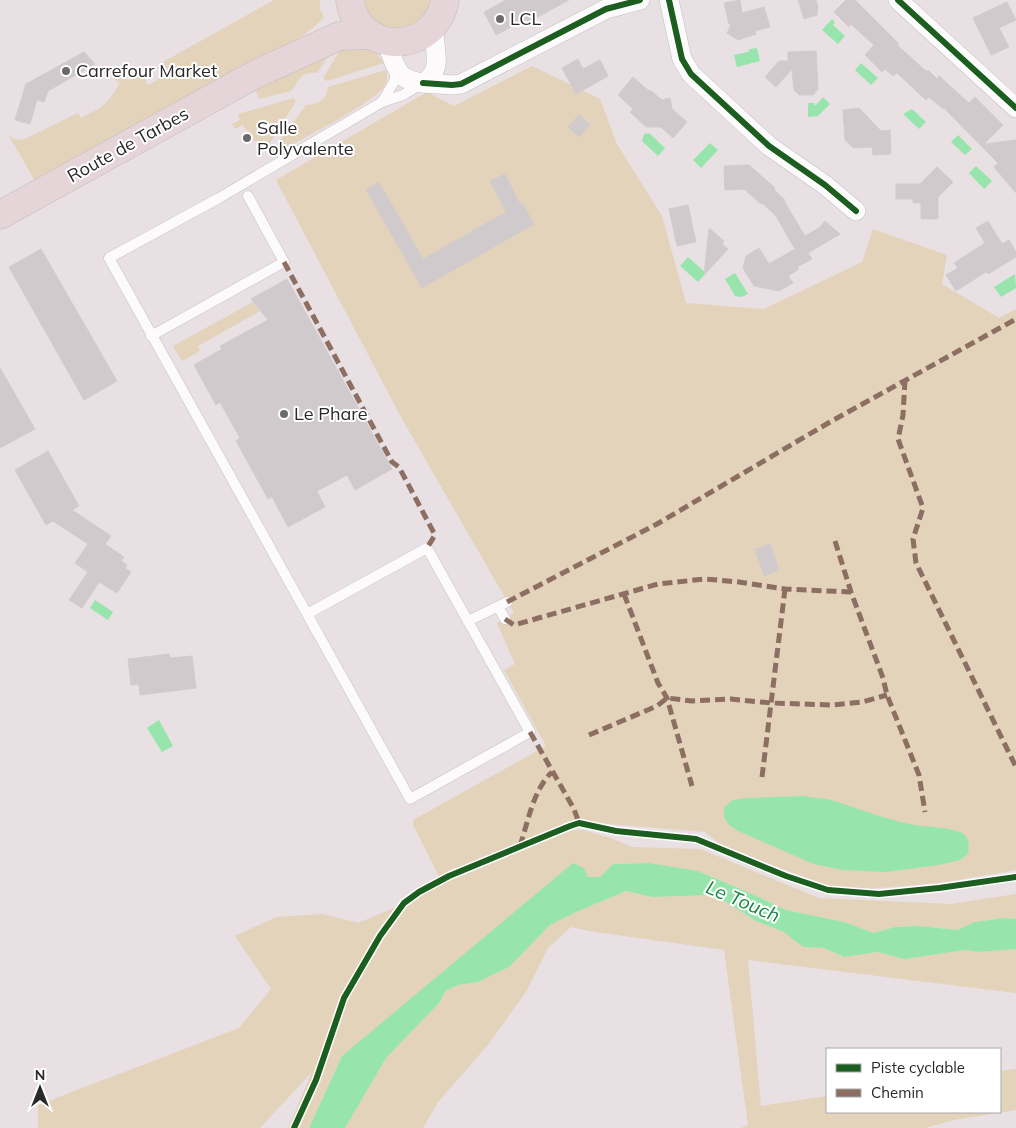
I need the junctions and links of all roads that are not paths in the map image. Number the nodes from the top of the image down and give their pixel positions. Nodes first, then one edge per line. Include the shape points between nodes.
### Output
1 (349, 0) edge
2 (445, 0) edge
3 (640, 0) edge
4 (669, 0) edge
5 (898, 0) edge
6 (434, 25) junction
7 (378, 38) junction
8 (438, 63) junction
9 (396, 69) junction
10 (256, 74) junction
11 (471, 79) junction
12 (423, 83) junction
13 (382, 102) junction
14 (1016, 108) edge
15 (248, 196) dead end
16 (856, 212) dead end
17 (0, 215) edge
18 (151, 336) junction
19 (307, 614) junction
20 (505, 619) dead end
21 (468, 621) junction

1 - 7 main road via 356,20
1 - 10 main road, Route de Tarbes via 330,20
2 - 6 main road
3 - 11 street via 606,9
4 - 16 street via 682,59 691,74 769,146 825,185
5 - 14 street
6 - 7 main road, Route de Tarbes via 425,34 408,41
6 - 8 street
7 - 9 street via 392,54
7 - 10 main road, Route de Tarbes via 339,36
8 - 11 street via 450,77
8 - 12 street via 433,75
9 - 12 street via 407,80
9 - 13 lane via 394,82
10 - 17 main road, Route de Tarbes
11 - 12 street via 452,85
12 - 13 lane
13 - 18 lane via 227,194 109,258
15 - 18 lane via 284,262
18 - 19 lane
19 - 21 lane via 427,548
19 - 21 lane via 410,799 530,732
20 - 21 lane via 503,604

